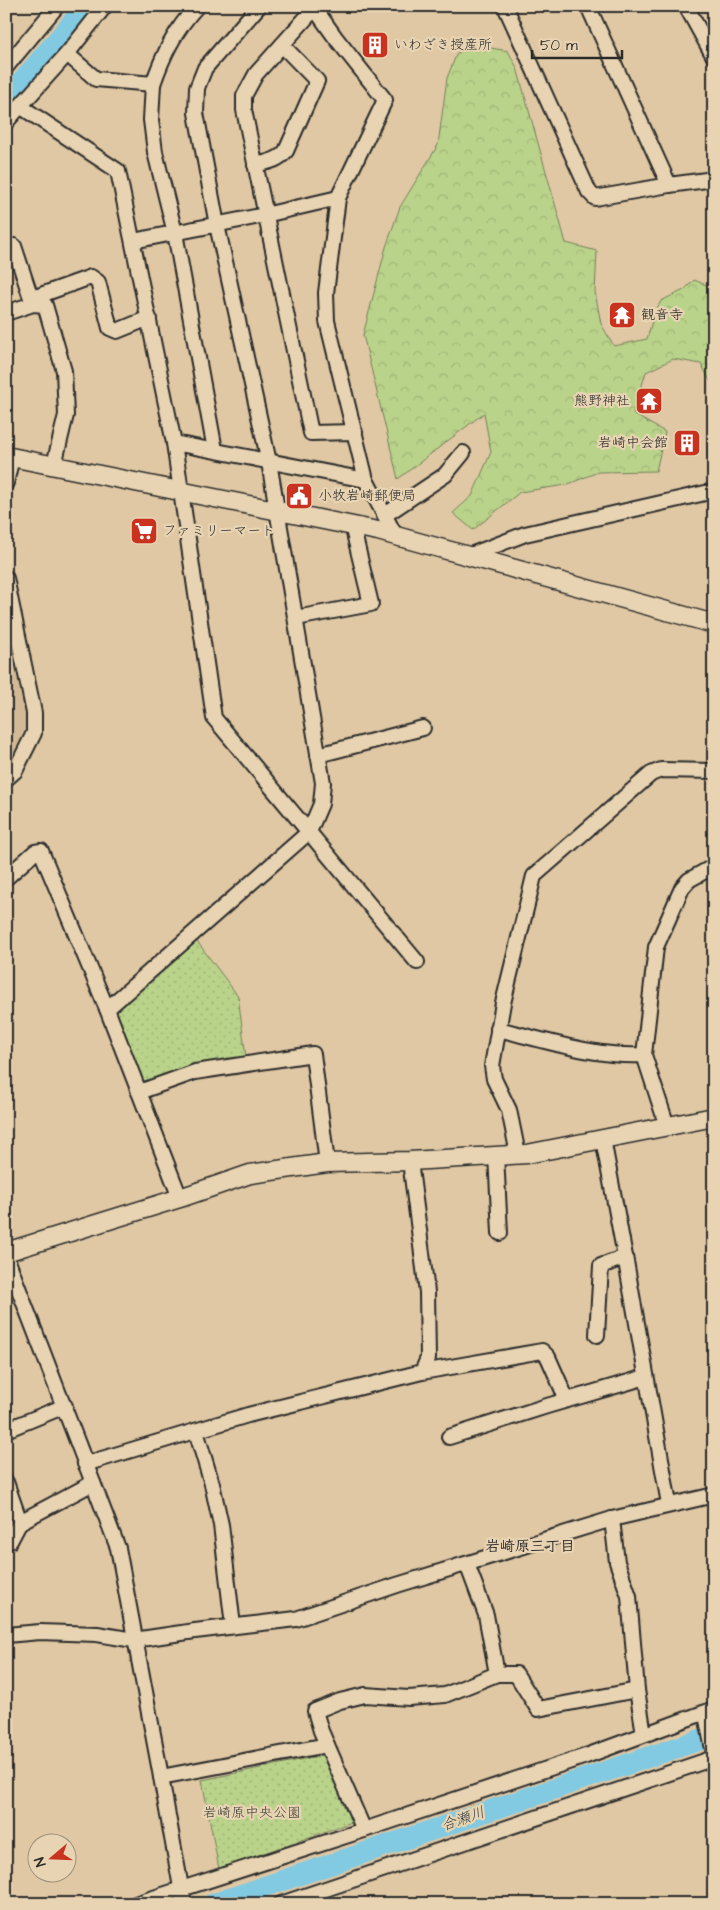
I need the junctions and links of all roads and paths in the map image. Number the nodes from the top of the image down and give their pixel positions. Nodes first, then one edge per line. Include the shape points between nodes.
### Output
1 (57, 6) edge
2 (105, 6) edge
3 (197, 6) edge
4 (259, 6) edge
5 (505, 6) edge
6 (588, 6) edge
7 (686, 6) edge
8 (314, 7) edge
9 (282, 45) junction
10 (67, 54) junction
11 (714, 57) edge
12 (6, 66) edge
13 (153, 84) junction
14 (20, 106) junction
15 (6, 122) edge
16 (255, 165) junction
17 (714, 178) edge
18 (669, 185) junction
19 (338, 198) junction
20 (265, 215) junction
21 (217, 225) junction
22 (175, 233) junction
23 (133, 241) junction
24 (14, 246) dead end
25 (34, 304) junction
26 (6, 313) edge
27 (149, 318) junction
28 (354, 432) junction
29 (174, 443) junction
30 (215, 450) junction
31 (462, 454) dead end
32 (9, 456) edge
33 (268, 462) junction
34 (54, 466) junction
35 (366, 480) junction
36 (6, 483) edge
37 (182, 491) junction
38 (714, 491) edge
39 (276, 510) junction
40 (385, 515) junction
41 (352, 525) junction
42 (394, 535) junction
43 (468, 556) junction
44 (6, 578) edge
45 (296, 618) junction
46 (714, 624) edge
47 (423, 728) dead end
48 (318, 756) junction
49 (714, 771) edge
50 (6, 779) edge
51 (309, 832) junction
52 (714, 866) edge
53 (6, 878) edge
54 (417, 962) dead end
55 (107, 1009) junction
56 (498, 1029) junction
57 (644, 1055) junction
58 (139, 1092) junction
59 (714, 1117) edge
60 (667, 1126) junction
61 (603, 1139) junction
62 (518, 1154) junction
63 (496, 1155) junction
64 (410, 1161) junction
65 (327, 1163) junction
66 (180, 1198) junction
67 (500, 1233) dead end
68 (6, 1252) edge
69 (6, 1256) edge
70 (625, 1257) junction
71 (597, 1335) dead end
72 (422, 1372) junction
73 (646, 1378) junction
74 (568, 1400) junction
75 (65, 1406) junction
76 (6, 1430) edge
77 (196, 1431) junction
78 (449, 1437) dead end
79 (85, 1464) junction
80 (6, 1482) edge
81 (93, 1483) junction
82 (714, 1495) edge
83 (8, 1499) edge
84 (669, 1504) junction
85 (612, 1519) junction
86 (20, 1522) junction
87 (10, 1541) dead end
88 (467, 1564) junction
89 (233, 1626) junction
90 (6, 1635) edge
91 (134, 1640) junction
92 (497, 1674) junction
93 (637, 1690) junction
94 (710, 1715) edge
95 (644, 1734) junction
96 (327, 1745) junction
97 (714, 1754) edge
98 (714, 1758) edge
99 (162, 1777) junction
100 (364, 1830) junction
101 (181, 1889) junction
102 (135, 1904) edge
103 (184, 1904) edge
104 (282, 1904) edge

1 - 12 street
2 - 10 street
3 - 13 street via 172,38
4 - 21 street via 205,68 197,88 198,130
5 - 18 street via 589,192 595,198
6 - 18 street
7 - 11 street
8 - 9 street
8 - 19 street via 385,100
9 - 16 street via 256,74 244,96
9 - 16 street via 317,81 286,151 275,160
10 - 13 street via 96,79
10 - 14 street
13 - 22 street via 151,120 155,152
14 - 15 street
14 - 23 street via 118,171
16 - 20 street
17 - 18 street
19 - 20 street
19 - 28 street via 326,293 327,321
20 - 21 street
20 - 28 street via 311,433
21 - 22 street
21 - 33 street
22 - 23 street
22 - 30 street
23 - 27 street
24 - 25 street
25 - 26 street
25 - 27 street via 38,296 91,277 98,282 112,330
25 - 34 street via 44,305 64,371 66,415
27 - 29 street
28 - 35 street
29 - 30 street
29 - 37 street
30 - 33 street
31 - 40 street via 445,475
32 - 34 street
32 - 36 street
33 - 35 street
33 - 39 street
34 - 37 street
35 - 40 street
37 - 39 street
37 - 51 street via 214,718
38 - 43 street via 525,534
39 - 41 street
39 - 45 street
40 - 42 street
41 - 42 street
41 - 45 street via 371,604
42 - 43 street
43 - 46 street
44 - 50 street via 34,713 34,733 15,771
45 - 48 street
47 - 48 street
48 - 51 street via 324,783 321,804
49 - 56 street via 661,770 651,774 540,868 534,876
51 - 54 street
51 - 55 street
52 - 57 street via 689,880 682,888 656,947
53 - 55 street via 35,852 40,852
55 - 58 street
56 - 57 street via 578,1048 624,1056
56 - 62 street via 492,1066 494,1079 509,1110
57 - 60 street
58 - 65 street via 195,1072 313,1054
58 - 66 street
59 - 60 street
60 - 61 street
61 - 62 street
61 - 70 street
62 - 63 street
63 - 64 street
63 - 67 street
64 - 65 street
64 - 72 street via 427,1292 428,1358
65 - 66 street via 250,1174
66 - 68 street
69 - 75 street
70 - 71 street via 601,1266
70 - 73 street
72 - 74 street via 542,1352 548,1357
72 - 77 street
73 - 74 street
73 - 84 street
74 - 78 street
75 - 76 street
75 - 79 street
77 - 79 street
77 - 89 street via 221,1525
79 - 81 street
80 - 83 street
81 - 86 street
81 - 91 street via 118,1548
82 - 84 street
83 - 86 street
84 - 85 street
85 - 88 street
85 - 93 street via 616,1562 629,1596
86 - 87 street
88 - 89 street via 296,1619
88 - 92 street via 486,1615
89 - 91 street
90 - 91 street via 40,1632 97,1634
91 - 99 street
92 - 93 street via 516,1674 538,1709
92 - 96 street via 445,1695 409,1698 365,1695 315,1711
93 - 95 street
94 - 95 street
94 - 97 street
95 - 100 street
96 - 99 street
96 - 100 street
98 - 104 street
99 - 101 street
100 - 101 street
101 - 102 street
101 - 103 street

